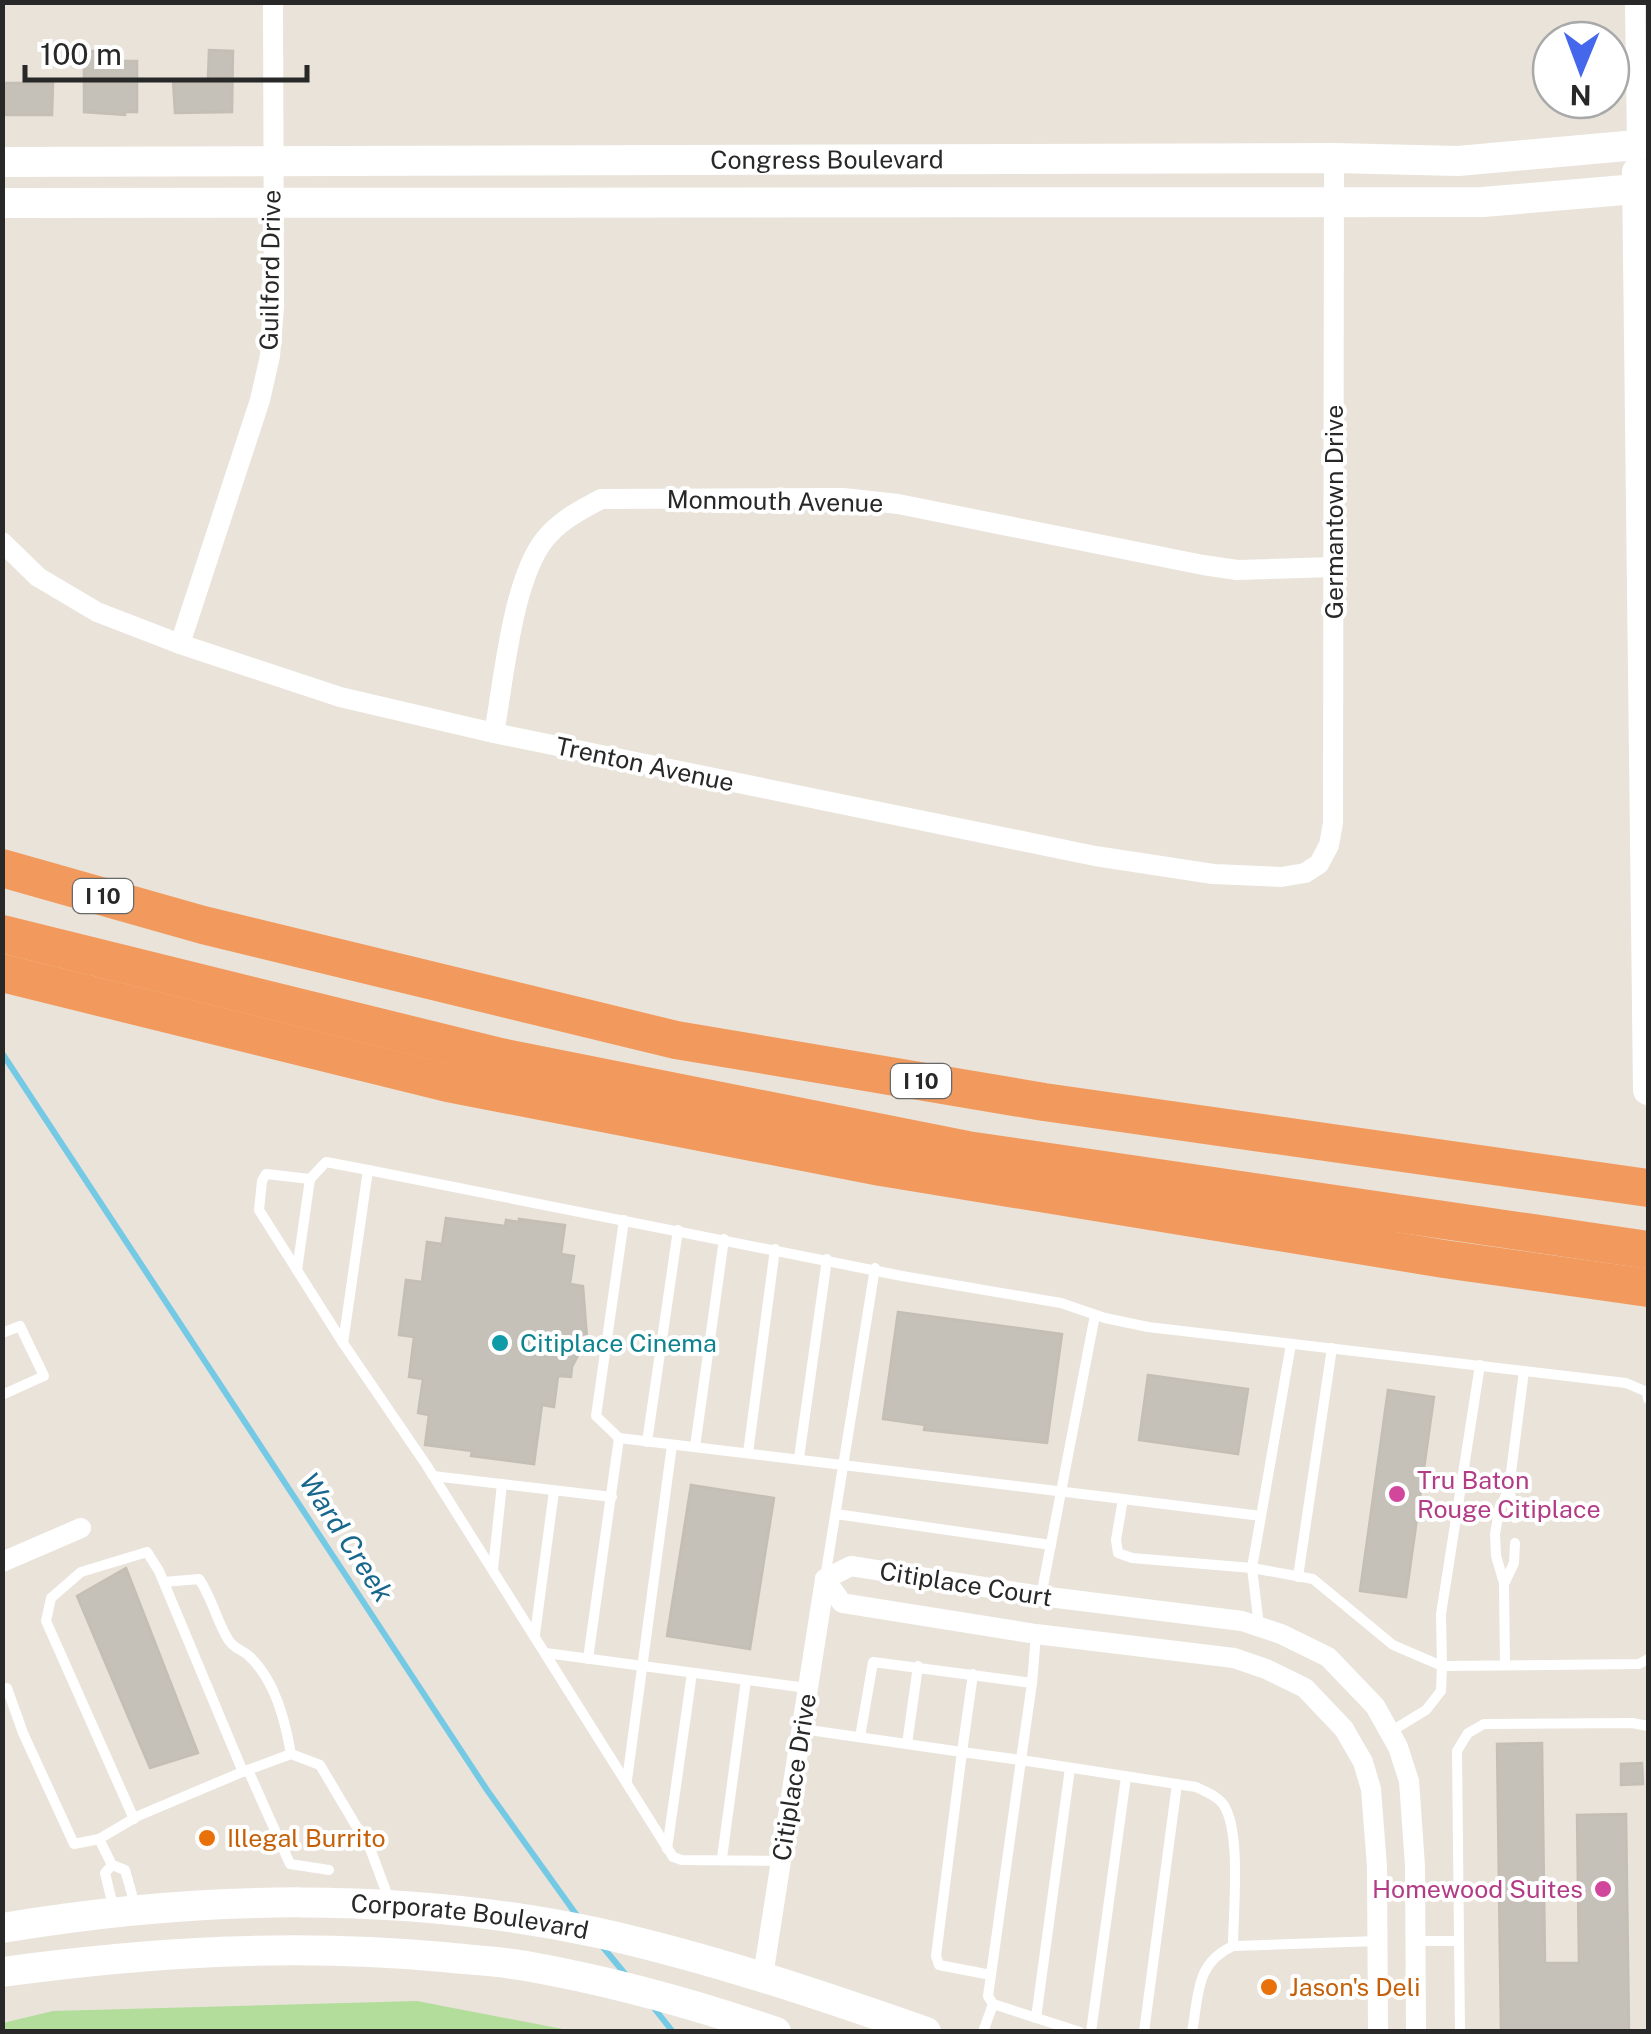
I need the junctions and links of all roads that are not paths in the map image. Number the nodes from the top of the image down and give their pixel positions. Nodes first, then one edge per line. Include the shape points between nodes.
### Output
1 (273, 2) edge
2 (1635, 2) edge
3 (1643, 144) edge
4 (1334, 158) junction
5 (624, 160) junction
6 (980, 161) junction
7 (2, 162) edge
8 (272, 162) junction
9 (1643, 188) edge
10 (2, 202) edge
11 (272, 202) junction
12 (1334, 202) junction
13 (982, 203) junction
14 (626, 204) junction
15 (1644, 403) edge
16 (1645, 534) edge
17 (2, 542) edge
18 (1334, 568) junction
19 (180, 644) junction
20 (1646, 711) edge
21 (494, 733) junction
22 (1647, 838) edge
23 (1319, 864) joint
24 (2, 868) edge
25 (1647, 905) edge
26 (2, 934) edge
27 (2, 973) edge
28 (1648, 1090) edge
29 (368, 1170) junction
30 (310, 1180) junction
31 (1648, 1188) edge
32 (624, 1220) junction
33 (678, 1230) junction
34 (724, 1240) junction
35 (775, 1249) junction
36 (1648, 1250) edge
37 (826, 1259) junction
38 (875, 1268) junction
39 (297, 1270) junction
40 (1648, 1288) edge
41 (1095, 1315) junction
42 (2, 1333) edge
43 (344, 1343) junction
44 (1291, 1344) junction
45 (1332, 1348) junction
46 (1480, 1366) junction
47 (1524, 1371) junction
48 (2, 1395) edge
49 (1648, 1399) edge
50 (620, 1438) junction
51 (647, 1442) junction
52 (672, 1444) junction
53 (695, 1447) junction
54 (748, 1453) junction
55 (800, 1458) junction
56 (844, 1463) junction
57 (433, 1476) junction
58 (502, 1484) junction
59 (1509, 1488) junction
60 (1062, 1490) junction
61 (554, 1491) junction
62 (612, 1497) junction
63 (1124, 1499) junction
64 (836, 1514) junction
65 (1261, 1516) junction
66 (1515, 1518) dead end
67 (81, 1528) dead end
68 (1515, 1543) dead end
69 (1051, 1545) junction
70 (2, 1562) edge
71 (1252, 1568) junction
72 (493, 1570) junction
73 (1298, 1577) junction
74 (824, 1579) junction
75 (164, 1582) junction
76 (1504, 1583) junction
77 (1042, 1596) junction
78 (1260, 1626) junction
79 (1036, 1634) junction
80 (535, 1635) junction
81 (546, 1653) junction
82 (588, 1659) junction
83 (1648, 1659) edge
84 (1248, 1663) junction
85 (642, 1666) junction
86 (918, 1666) junction
87 (1442, 1666) junction
88 (1505, 1666) junction
89 (692, 1673) junction
90 (973, 1674) junction
91 (746, 1680) junction
92 (1032, 1682) junction
93 (4, 1685) edge
94 (808, 1688) junction
95 (1648, 1726) edge
96 (802, 1729) junction
97 (1390, 1732) junction
98 (860, 1737) junction
99 (907, 1744) junction
100 (962, 1752) junction
101 (1357, 1752) junction
102 (292, 1754) junction
103 (1020, 1760) junction
104 (1070, 1768) junction
105 (246, 1771) junction
106 (1126, 1776) junction
107 (627, 1781) junction
108 (1177, 1784) junction
109 (134, 1819) junction
110 (99, 1839) junction
111 (668, 1848) junction
112 (722, 1858) junction
113 (782, 1861) junction
114 (112, 1865) junction
115 (329, 1870) dead end
116 (392, 1908) junction
117 (125, 1910) junction
118 (2, 1928) edge
119 (1458, 1940) junction
120 (1377, 1941) junction
121 (1415, 1941) junction
122 (1233, 1946) junction
123 (2, 1972) edge
124 (991, 1974) junction
125 (763, 1976) junction
126 (993, 2004) junction
127 (1036, 2018) junction
128 (776, 2032) edge
129 (926, 2032) edge
130 (983, 2032) edge
131 (1080, 2032) edge
132 (1091, 2032) edge
133 (1144, 2032) edge
134 (1192, 2032) edge
135 (1378, 2032) edge
136 (1416, 2032) edge
137 (1460, 2032) edge

1 - 8 street, Guilford Drive
2 - 3 street
3 - 4 street, Congress Boulevard via 1458,161
3 - 9 street
4 - 6 street, Congress Boulevard
4 - 12 street, Germantown Drive
5 - 6 street, Congress Boulevard
5 - 8 street, Congress Boulevard
5 - 14 street
6 - 13 street
7 - 8 street, Congress Boulevard
8 - 11 street, Guilford Drive
9 - 12 street, Congress Boulevard via 1483,202
9 - 15 street
10 - 11 street, Congress Boulevard
11 - 14 street, Congress Boulevard
11 - 19 street, Guilford Drive via 270,356
12 - 13 street, Congress Boulevard
12 - 18 street, Germantown Drive
13 - 14 street, Congress Boulevard
15 - 16 street
16 - 20 street
17 - 19 street, Trenton Avenue via 38,577 97,612
18 - 21 street, Monmouth Avenue via 1237,570 843,498 601,499 568,516 544,540 524,576
18 - 23 street, Germantown Drive via 1333,823
19 - 21 street, Trenton Avenue via 340,697
20 - 22 street
21 - 23 street, Trenton Avenue via 1095,856 1281,878
22 - 25 street
24 - 31 highway, I 10 via 676,1040 1044,1102
25 - 28 street
26 - 36 highway, I 10 via 500,1056 967,1150
27 - 40 highway via 448,1083 881,1167
29 - 30 lane via 326,1162
29 - 32 lane
29 - 43 lane
30 - 39 lane
30 - 39 lane via 266,1174 262,1180 259,1210
32 - 33 lane
32 - 50 lane via 596,1416
33 - 34 lane
33 - 51 lane
34 - 35 lane
34 - 53 lane
35 - 37 lane
35 - 54 lane
37 - 38 lane
37 - 55 lane
38 - 41 lane
38 - 56 lane
39 - 43 lane
41 - 44 lane
41 - 60 lane
42 - 48 lane via 20,1326 44,1376
43 - 57 lane
44 - 45 lane
44 - 65 lane
45 - 46 lane
45 - 73 lane
46 - 47 lane
46 - 87 lane via 1442,1614
47 - 49 lane via 1626,1383 1647,1392
47 - 59 lane
50 - 51 lane
50 - 62 lane
51 - 52 lane
52 - 53 lane
52 - 85 lane
53 - 54 lane
54 - 55 lane
55 - 56 lane
56 - 60 lane
56 - 64 lane
57 - 58 lane
57 - 72 lane
58 - 61 lane
58 - 72 lane
59 - 66 lane
59 - 76 lane via 1495,1534
60 - 63 lane
60 - 69 lane
61 - 62 lane
61 - 80 lane
62 - 82 lane
63 - 65 lane
63 - 71 lane via 1118,1553
64 - 69 lane
64 - 74 lane
65 - 71 lane
67 - 70 street
68 - 76 lane
69 - 77 lane
71 - 73 lane
71 - 78 lane
72 - 80 lane
73 - 87 lane via 1313,1579 1393,1644
74 - 77 street, Citiplace Court via 851,1566
74 - 79 street, Citiplace Court via 842,1603
74 - 94 street, Citiplace Drive
75 - 102 lane via 200,1579 230,1642 266,1676
75 - 105 lane
75 - 109 lane via 147,1552 81,1572 51,1598 46,1622
76 - 88 lane
77 - 78 street, Citiplace Court
77 - 79 street
78 - 84 street
78 - 97 street, Citiplace Court via 1328,1657 1375,1706
79 - 84 street, Citiplace Court
79 - 92 lane
80 - 81 lane
81 - 82 lane
81 - 107 lane
82 - 85 lane
83 - 88 lane
84 - 101 street, Citiplace Court via 1305,1688 1344,1728
85 - 89 lane
85 - 107 lane
86 - 90 lane
86 - 98 lane via 873,1662
86 - 99 lane
87 - 88 lane
87 - 97 lane via 1442,1691 1426,1710
89 - 91 lane
89 - 111 lane
90 - 92 lane
90 - 100 lane
91 - 94 lane
91 - 112 lane
92 - 103 lane
93 - 110 lane via 74,1844
94 - 96 street, Citiplace Drive
95 - 119 lane via 1484,1724 1468,1732 1457,1751
96 - 98 lane
96 - 113 street, Citiplace Drive
97 - 101 street
97 - 121 street, Citiplace Court via 1409,1782
98 - 99 lane
99 - 100 lane
100 - 103 lane
100 - 124 lane via 936,1956 940,1965
101 - 120 street, Citiplace Court via 1372,1789
102 - 105 lane
102 - 116 lane via 320,1765 371,1851
103 - 104 lane
103 - 124 lane
104 - 106 lane
104 - 127 lane
105 - 109 lane
105 - 115 lane via 290,1864
106 - 108 lane
106 - 132 lane
107 - 111 lane
108 - 122 lane via 1213,1795 1230,1818
108 - 133 lane
109 - 110 lane
110 - 114 lane
111 - 112 lane via 682,1860
112 - 113 lane
113 - 125 street, Citiplace Drive
114 - 117 lane via 104,1873
114 - 117 lane via 125,1870
116 - 117 street, Corporate Boulevard via 228,1903
116 - 125 street, Corporate Boulevard via 478,1913 598,1933
117 - 118 street, Corporate Boulevard
119 - 121 lane
119 - 137 lane
120 - 121 street
120 - 122 lane
120 - 135 street, Citiplace Court
121 - 136 street, Citiplace Court
122 - 134 lane via 1203,1970
123 - 128 street, Corporate Boulevard via 127,1956 386,1952 522,1965 628,1987
124 - 126 lane
125 - 129 street, Corporate Boulevard
126 - 127 lane
126 - 130 lane
127 - 131 lane

